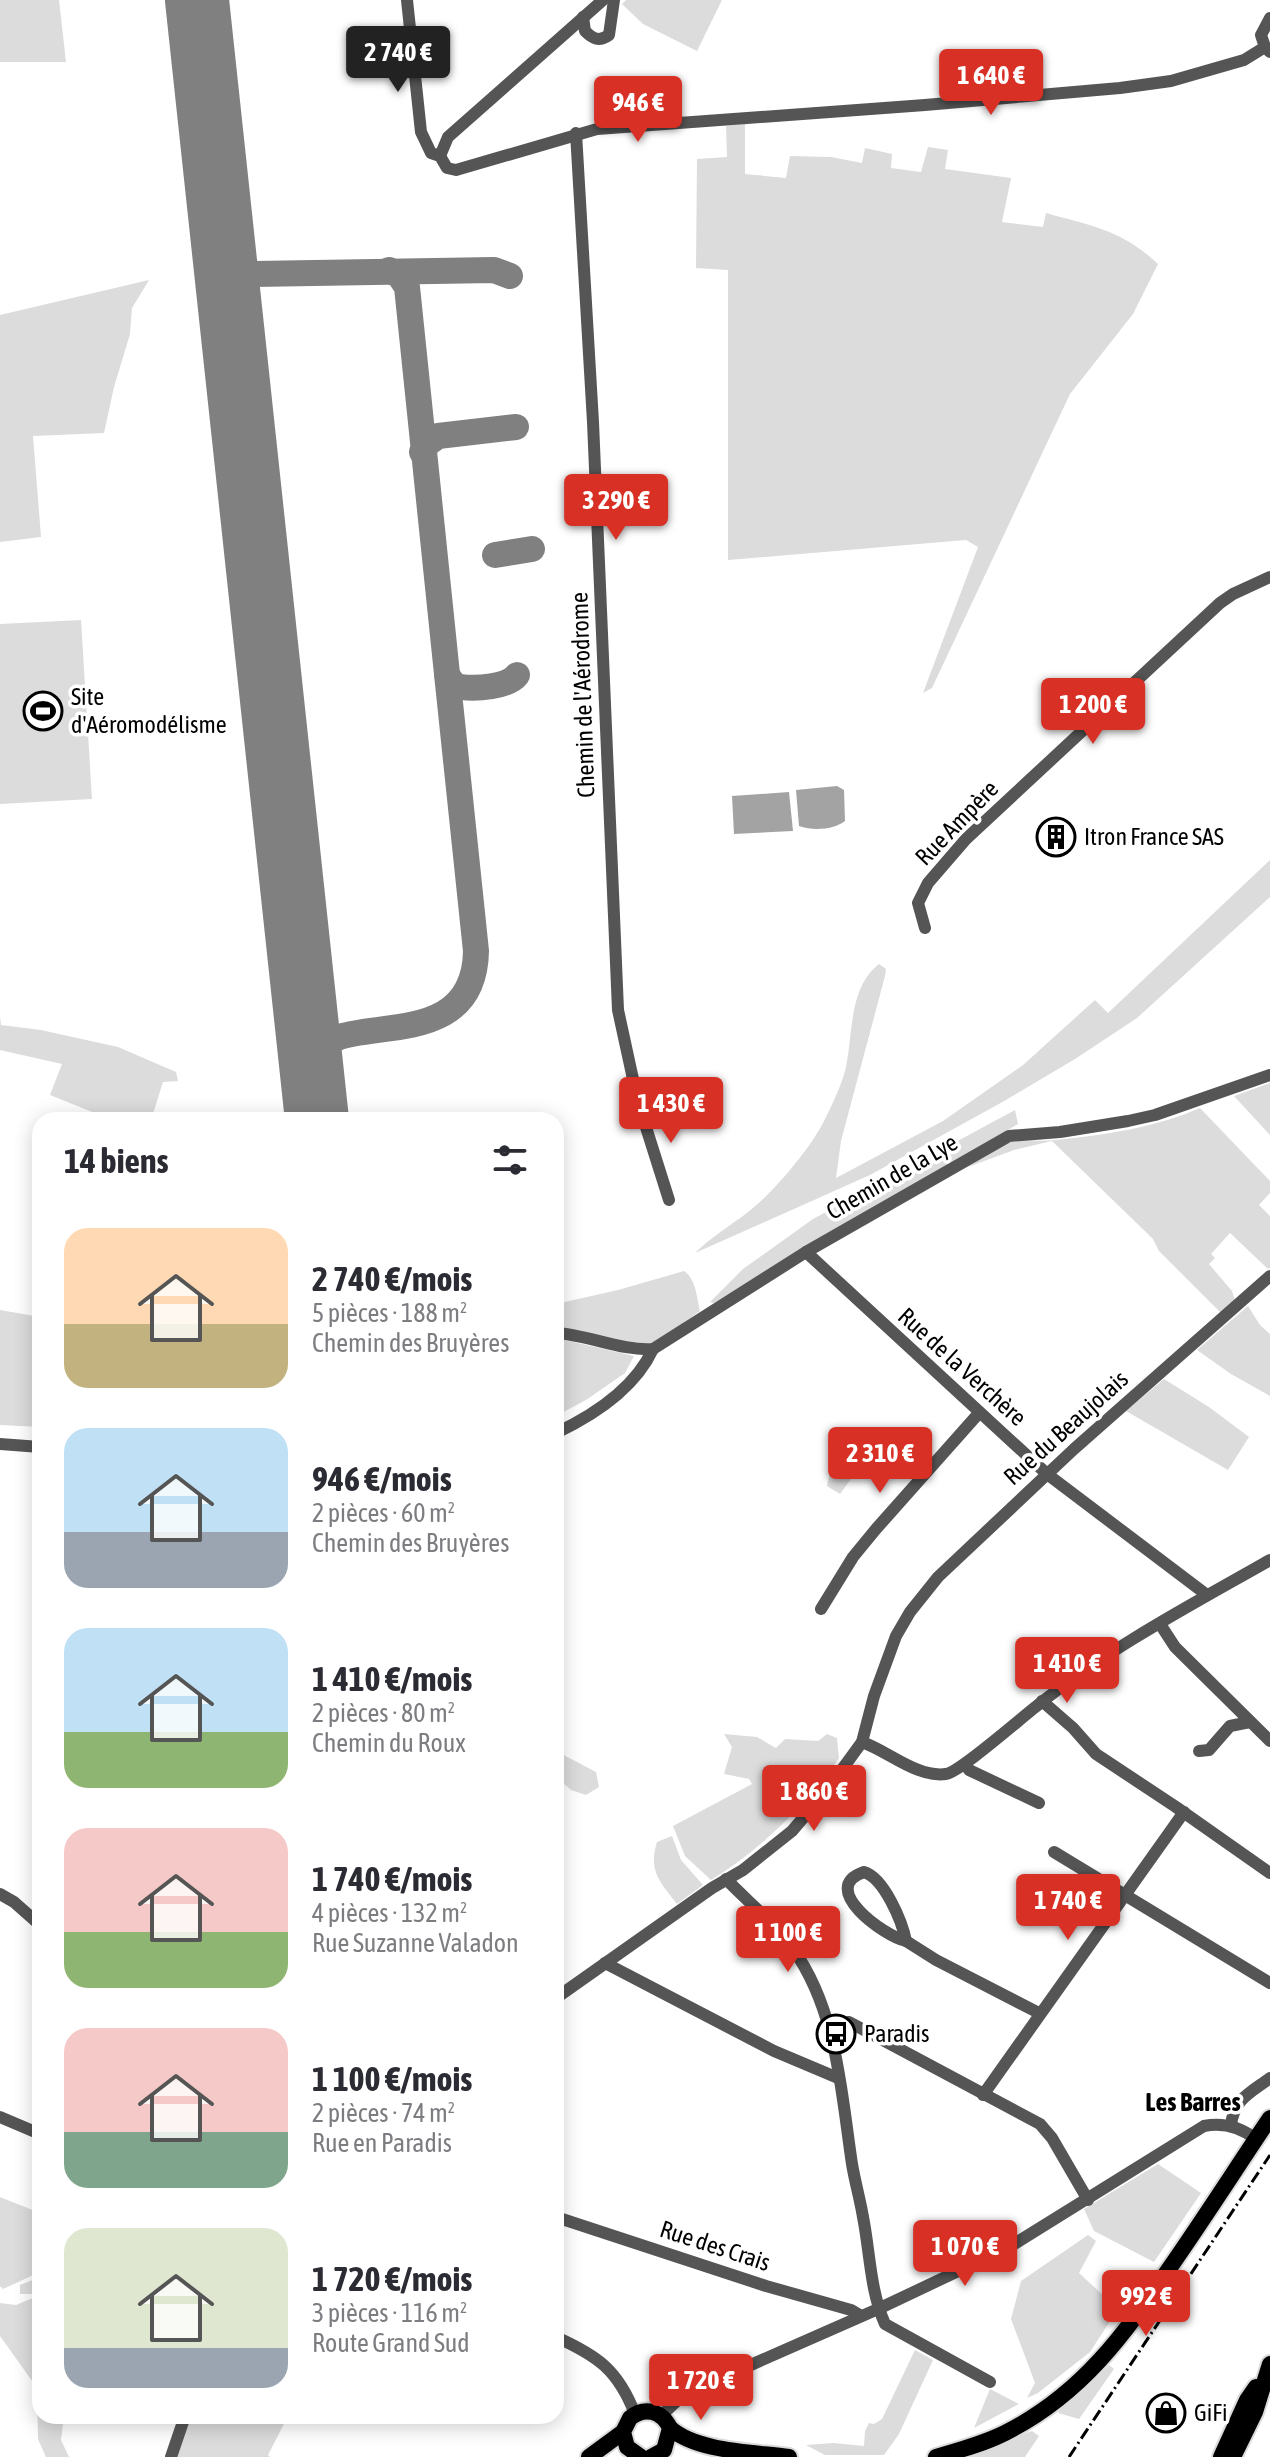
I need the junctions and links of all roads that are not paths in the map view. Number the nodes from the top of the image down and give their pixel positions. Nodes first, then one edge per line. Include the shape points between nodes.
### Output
1 (407, 0) edge
2 (603, 0) edge
3 (614, 0) edge
4 (583, 17) junction
5 (1270, 18) edge
6 (1267, 50) edge
7 (576, 133) junction
8 (440, 156) junction
9 (1270, 577) edge
10 (925, 928) dead end
11 (1270, 1075) edge
12 (669, 1200) dead end
13 (806, 1252) junction
14 (1270, 1276) edge
15 (564, 1334) edge
16 (653, 1349) junction
17 (979, 1413) junction
18 (564, 1429) edge
19 (0, 1444) edge
20 (32, 1446) edge
21 (1047, 1474) junction
22 (1270, 1560) edge
23 (1207, 1595) junction
24 (821, 1609) dead end
25 (1160, 1624) junction
26 (1042, 1701) junction
27 (1250, 1722) junction
28 (1270, 1741) edge
29 (862, 1742) junction
30 (1199, 1751) dead end
31 (966, 1764) junction
32 (984, 1776) junction
33 (978, 1790) dead end
34 (1039, 1803) dead end
35 (1184, 1812) junction
36 (1054, 1852) dead end
37 (1270, 1873) edge
38 (726, 1879) junction
39 (0, 1894) edge
40 (1125, 1894) junction
41 (32, 1918) edge
42 (906, 1941) junction
43 (605, 1963) junction
44 (1270, 1983) edge
45 (564, 1992) edge
46 (1039, 2013) junction
47 (828, 2026) junction
48 (838, 2078) junction
49 (1270, 2078) edge
50 (983, 2095) junction
51 (0, 2117) edge
52 (1270, 2118) edge
53 (1231, 2125) junction
54 (32, 2131) edge
55 (1256, 2139) junction
56 (1088, 2200) junction
57 (564, 2220) edge
58 (878, 2309) junction
59 (861, 2316) junction
60 (564, 2341) edge
61 (1268, 2368) edge
62 (990, 2382) dead end
63 (635, 2414) junction
64 (666, 2422) junction
65 (182, 2424) edge
66 (623, 2432) junction
67 (712, 2447) junction
68 (648, 2455) edge
69 (171, 2457) edge
70 (589, 2457) edge
71 (600, 2457) edge
72 (789, 2457) edge
73 (936, 2457) edge
74 (1221, 2457) edge
75 (1233, 2457) edge

1 - 8 street via 421,132 431,153
2 - 4 street
3 - 4 street via 609,35 602,40 585,31
4 - 8 street via 448,137
5 - 6 street via 1261,35
6 - 7 street via 1192,76 1094,90
7 - 8 street via 456,170 447,168
7 - 12 street, Chemin de l'Aérodrome via 618,1010 638,1102
9 - 10 street, Rue Ampère via 1220,603 966,839 918,903
11 - 13 street, Chemin de la Lye via 1155,1115 1009,1136
13 - 16 street, Chemin de la Lye
13 - 17 street, Rue de la Verchère
14 - 21 street, Rue du Beaujolais
15 - 16 street
16 - 18 street via 609,1402
17 - 21 street, Rue de la Verchère
17 - 24 street via 853,1557
19 - 20 street
21 - 23 street, Rue de la Verchère
21 - 29 street, Rue du Beaujolais via 938,1577 910,1612 896,1636
22 - 23 street
23 - 25 street
25 - 26 street
25 - 27 street via 1175,1647
26 - 31 street
26 - 35 street via 1096,1754
27 - 28 street
27 - 30 street via 1230,1726 1209,1750
29 - 31 street via 928,1772 944,1775
29 - 38 street, Rue du Beaujolais via 792,1831
31 - 32 street
32 - 33 street
32 - 34 street
35 - 37 street
35 - 40 street
36 - 40 street
38 - 43 street, Rue du Beaujolais
38 - 47 street via 792,1947 813,1980
39 - 41 street
40 - 44 street
40 - 46 street
42 - 42 street via 886,1934 854,1905 847,1890 852,1878 864,1872 878,1881
42 - 46 street
43 - 45 street, Rue du Beaujolais
43 - 48 street via 774,2051
46 - 50 street
47 - 48 street
47 - 50 street via 849,2022
48 - 58 street
49 - 53 street via 1238,2103
50 - 56 street via 1045,2128
51 - 54 street
52 - 55 main road
53 - 55 street
53 - 56 street via 1204,2126
55 - 73 main road via 1098,2365 1060,2398 1004,2434
56 - 58 street via 1011,2246
57 - 59 street, Rue des Crais
58 - 59 street
58 - 62 street via 885,2324
59 - 64 street via 681,2397
60 - 63 street via 607,2366
61 - 74 main road
61 - 75 main road via 1255,2412
63 - 64 main road via 647,2411
63 - 66 main road
64 - 67 main road via 682,2438
64 - 68 main road
65 - 69 street
66 - 68 main road via 627,2447
66 - 70 main road
67 - 68 main road
67 - 72 main road
68 - 71 main road

